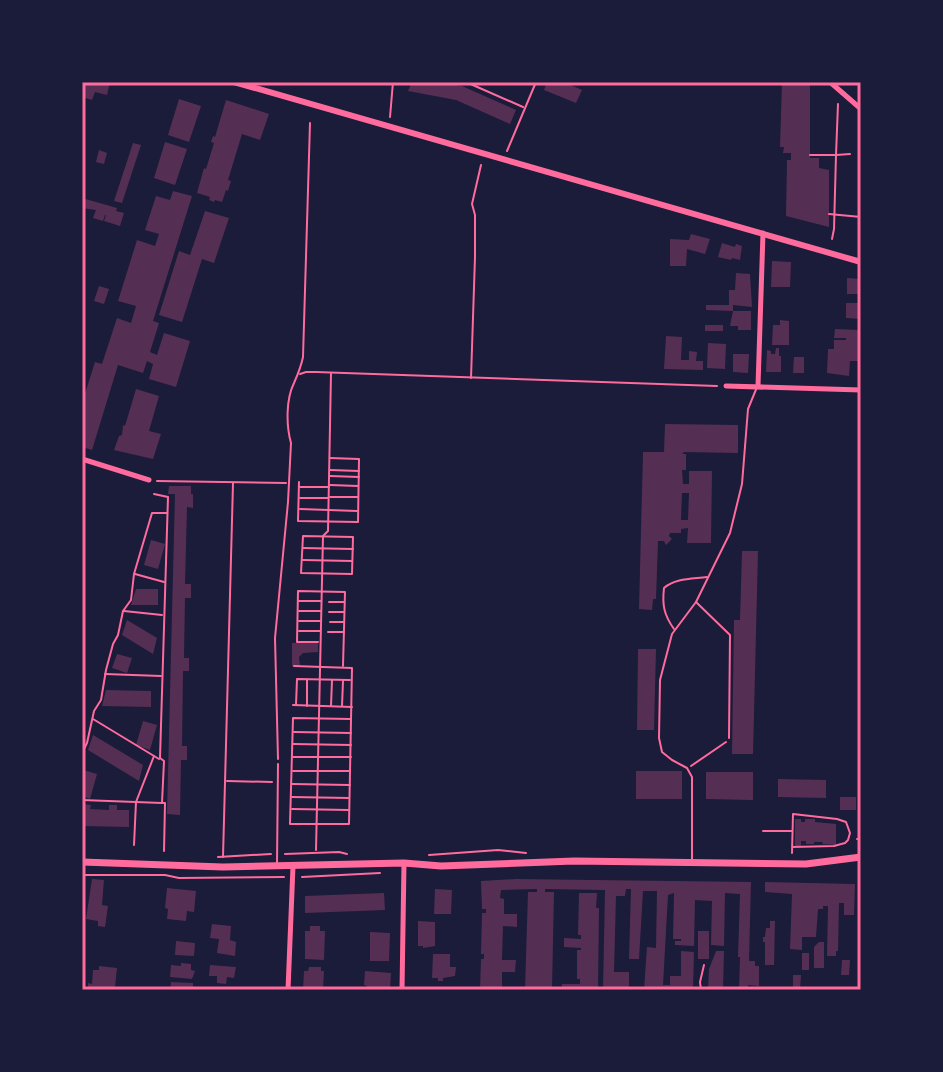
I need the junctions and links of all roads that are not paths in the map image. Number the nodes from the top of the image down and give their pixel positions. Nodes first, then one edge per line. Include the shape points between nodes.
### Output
1 (234, 82) edge
2 (830, 82) edge
3 (861, 109) edge
4 (763, 233) junction
5 (861, 262) edge
6 (726, 386) road end
7 (758, 386) junction
8 (861, 390) edge
9 (82, 459) edge
10 (149, 480) road end
11 (708, 577) junction
12 (696, 602) junction
13 (675, 630) junction
14 (729, 738) road end
15 (278, 764) road end
16 (861, 857) edge
17 (82, 862) edge
18 (404, 863) junction
19 (692, 863) junction
20 (293, 866) junction
21 (277, 867) junction
22 (288, 990) edge
23 (402, 990) edge

1 - 4 street
2 - 3 street
4 - 5 street
4 - 7 street
6 - 7 street
7 - 8 street
7 - 11 lane via 748,409 742,484 730,533
9 - 10 street
11 - 12 lane
11 - 13 lane via 664,588 665,617
12 - 13 lane
12 - 14 lane via 730,635
13 - 19 lane via 660,680 659,738 662,752 692,777
15 - 21 lane
16 - 19 main road via 806,864
17 - 21 main road
18 - 19 main road
18 - 20 main road
18 - 23 street
20 - 21 main road
20 - 22 street

